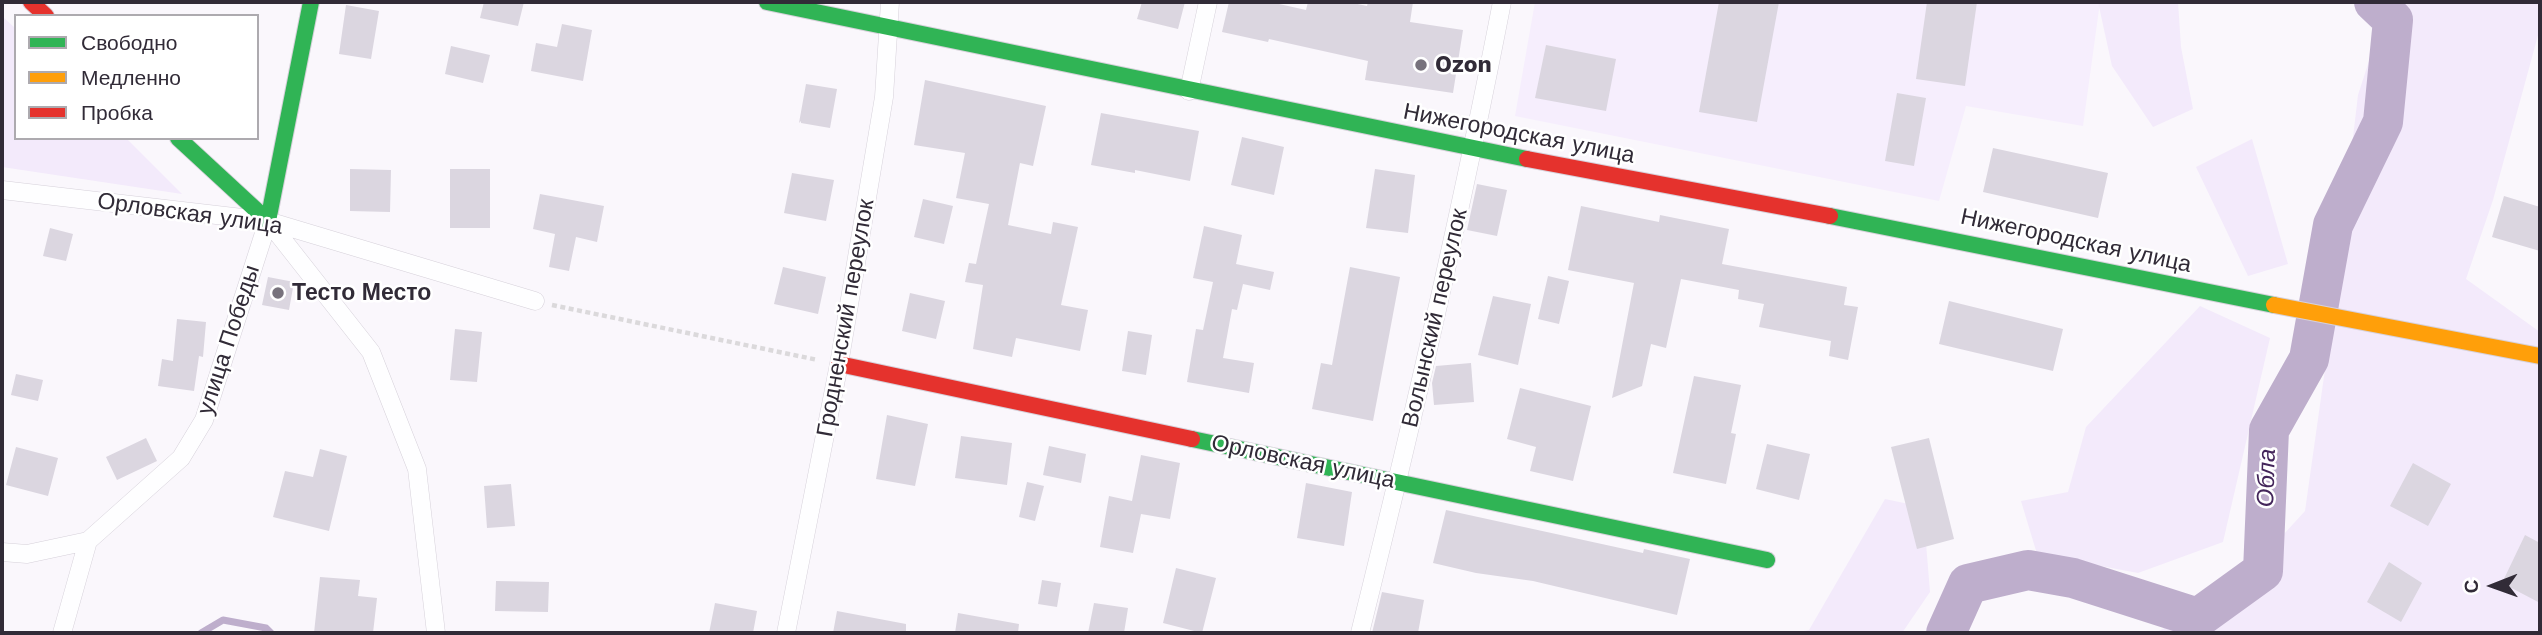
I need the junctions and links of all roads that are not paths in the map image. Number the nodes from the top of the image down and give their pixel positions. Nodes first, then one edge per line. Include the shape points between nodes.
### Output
1 (31, 2) edge
2 (311, 2) edge
3 (767, 2) edge
4 (890, 2) edge
5 (1208, 2) edge
6 (1502, 2) edge
7 (44, 14) edge
8 (887, 26) junction
9 (1189, 91) junction
10 (180, 140) edge
11 (1474, 149) junction
12 (2, 190) edge
13 (268, 221) junction
14 (535, 301) road end
15 (2540, 356) edge
16 (839, 364) junction
17 (1398, 482) junction
18 (88, 541) junction
19 (2, 552) edge
20 (1767, 560) dead end
21 (62, 633) edge
22 (436, 633) edge
23 (786, 633) edge
24 (1360, 633) edge

1 - 7 street
2 - 13 street, улица Победы
3 - 8 street, Нижегородская улица
4 - 8 street, Гродненский переулок
5 - 9 street
6 - 11 street, Волынский переулок
8 - 9 street, Нижегородская улица
8 - 16 street, Гродненский переулок via 884,96
9 - 11 street, Нижегородская улица
10 - 13 street
11 - 15 street, Нижегородская улица
11 - 17 street, Волынский переулок
12 - 13 street, Орловская улица
13 - 14 street, Орловская улица
13 - 18 street, улица Победы via 204,420 181,458
13 - 22 street via 371,352 417,469
16 - 17 street, Орловская улица
16 - 23 street, Гродненский переулок
17 - 20 street, Орловская улица
17 - 24 street, Волынский переулок
18 - 19 street via 27,554
18 - 21 street

